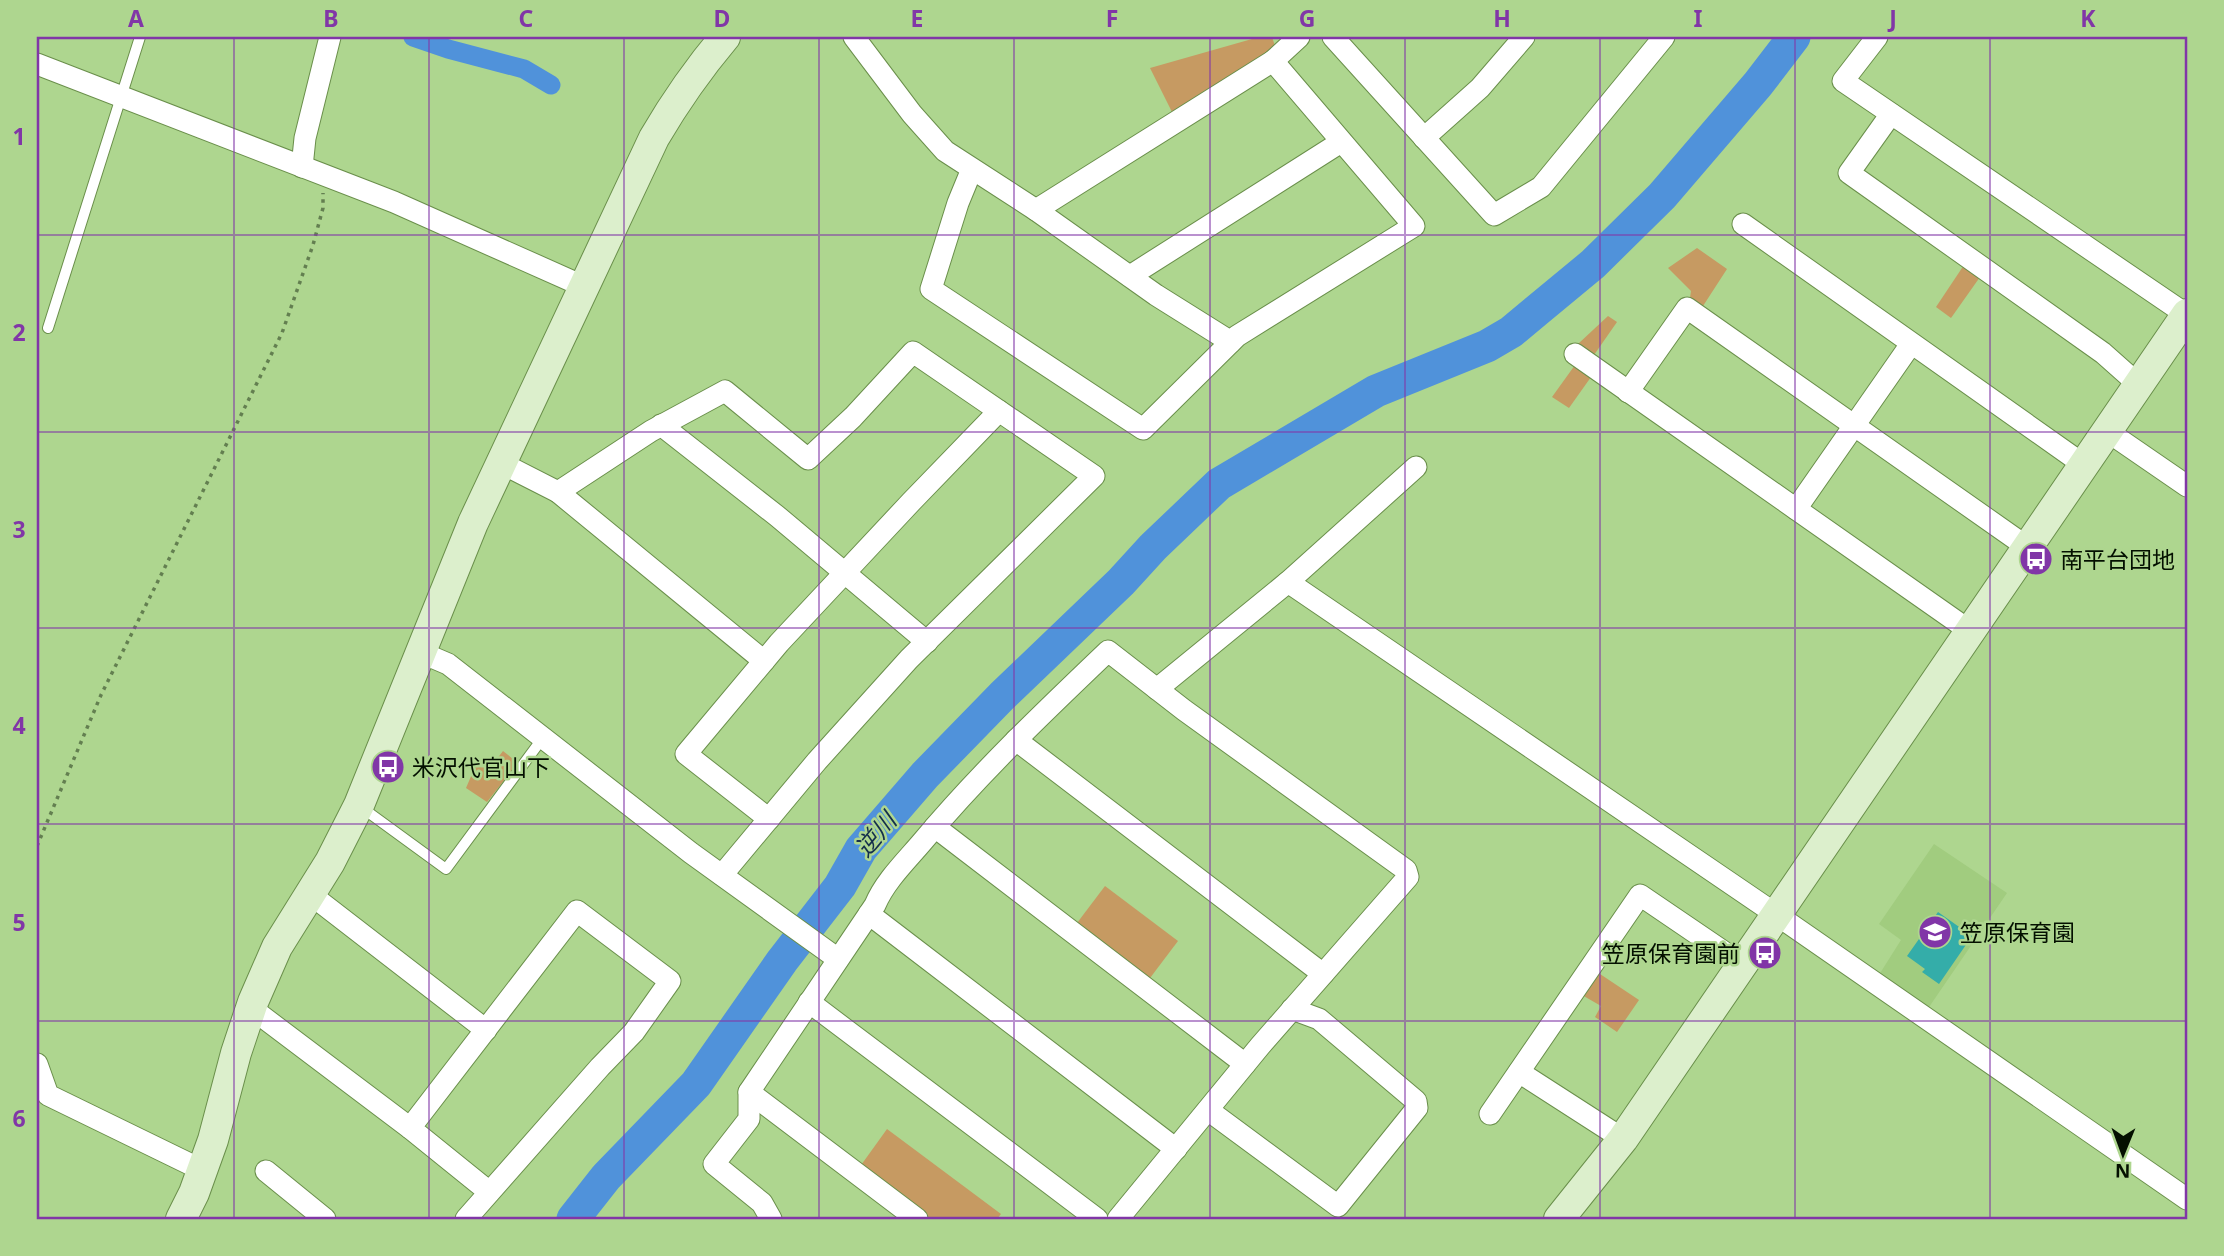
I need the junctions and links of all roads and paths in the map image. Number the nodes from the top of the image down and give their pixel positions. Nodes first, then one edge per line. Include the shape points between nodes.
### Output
1 (140, 37) edge
2 (330, 37) edge
3 (725, 37) edge
4 (854, 37) edge
5 (1299, 37) edge
6 (1333, 37) edge
7 (1524, 37) edge
8 (1664, 37) edge
9 (1877, 37) edge
10 (1273, 61) junction
11 (37, 64) edge
12 (121, 96) junction
13 (1891, 114) junction
14 (1424, 138) junction
15 (1340, 142) junction
16 (302, 167) junction
17 (972, 169) junction
18 (323, 175) junction
19 (1037, 210) junction
20 (1743, 225) dead end
21 (1130, 276) junction
22 (585, 287) junction
23 (2187, 314) edge
24 (48, 328) dead end
25 (1231, 342) junction
26 (1911, 344) junction
27 (1574, 354) dead end
28 (2139, 385) junction
29 (1628, 391) junction
30 (999, 411) junction
31 (662, 425) junction
32 (1855, 426) junction
33 (2107, 430) junction
34 (501, 464) junction
35 (2084, 465) junction
36 (1416, 467) dead end
37 (2187, 486) edge
38 (558, 492) junction
39 (1796, 509) junction
40 (2027, 547) junction
41 (845, 573) junction
42 (1289, 582) junction
43 (1970, 631) junction
44 (927, 642) junction
45 (420, 652) junction
46 (764, 661) junction
47 (1157, 689) junction
48 (542, 740) junction
49 (1016, 740) junction
50 (359, 805) junction
51 (769, 819) junction
52 (935, 827) junction
53 (37, 846) edge
54 (722, 875) junction
55 (310, 894) junction
56 (869, 914) junction
57 (1777, 915) junction
58 (832, 954) junction
59 (1743, 965) junction
60 (1323, 974) junction
61 (809, 1002) junction
62 (251, 1008) junction
63 (1292, 1009) junction
64 (486, 1030) junction
65 (37, 1064) edge
66 (1245, 1064) junction
67 (1519, 1072) junction
68 (749, 1092) junction
69 (1208, 1110) junction
70 (1490, 1114) dead end
71 (410, 1128) junction
72 (1623, 1139) junction
73 (1176, 1149) junction
74 (202, 1170) junction
75 (266, 1171) dead end
76 (488, 1191) junction
77 (2187, 1199) edge
78 (320, 1218) edge
79 (181, 1219) edge
80 (466, 1219) edge
81 (771, 1219) edge
82 (917, 1219) edge
83 (1097, 1219) edge
84 (1118, 1219) edge
85 (1559, 1219) edge

1 - 12 lane
2 - 16 street
3 - 22 street via 701,64 654,138
4 - 17 street via 931,138
5 - 10 street
6 - 14 street
7 - 14 street via 1480,88
8 - 14 street via 1541,187 1494,215
9 - 13 street via 1843,81
10 - 15 street
10 - 19 street
11 - 12 street
12 - 16 street
12 - 24 lane
13 - 23 street
13 - 28 street via 1849,173 2103,353
15 - 21 street
15 - 25 street via 1414,226
16 - 18 street
17 - 19 street
17 - 25 street via 931,289 1014,345 1143,429
18 - 22 street
18 - 53 path via 320,220 282,333 101,695
19 - 21 street
20 - 26 street
21 - 25 street
22 - 34 street
23 - 28 street
26 - 32 street
26 - 35 street
27 - 29 street
28 - 33 street
29 - 32 street via 1687,308
29 - 39 street
30 - 31 street via 913,352 808,459 725,391
30 - 41 street
30 - 44 street via 1094,476
31 - 38 street
31 - 41 street
32 - 39 street
32 - 40 street
33 - 35 street
33 - 37 street
34 - 38 street
34 - 45 street
35 - 40 street
36 - 42 street
38 - 46 street
39 - 43 street
40 - 43 street
41 - 44 street
41 - 46 street
42 - 47 street
42 - 57 street
43 - 57 street
44 - 51 street
45 - 48 street via 447,664
45 - 50 street
46 - 51 street via 687,754
47 - 49 street via 1108,651
47 - 60 street via 1406,870 1408,877
48 - 50 lane via 446,869
48 - 54 street
49 - 52 street
49 - 60 street
50 - 55 street
51 - 54 street
52 - 56 street
52 - 66 street
54 - 58 street
55 - 62 street via 277,947
55 - 64 street
56 - 58 street
56 - 73 street
57 - 59 street
57 - 77 street
58 - 61 street
59 - 67 street via 1640,895
59 - 72 street
60 - 63 street
61 - 68 street
61 - 83 street
62 - 71 street
62 - 74 street
63 - 66 street
63 - 69 street via 1319,1019 1416,1101 1417,1108 1338,1206
64 - 71 street
64 - 76 street via 577,911 670,981 634,1032
65 - 74 street via 48,1095
66 - 69 street
67 - 70 street
67 - 72 street
68 - 81 street via 748,1119 714,1164 762,1203
68 - 82 street
69 - 73 street
71 - 76 street
72 - 85 street
73 - 84 street
74 - 79 street
75 - 78 street
76 - 80 street

